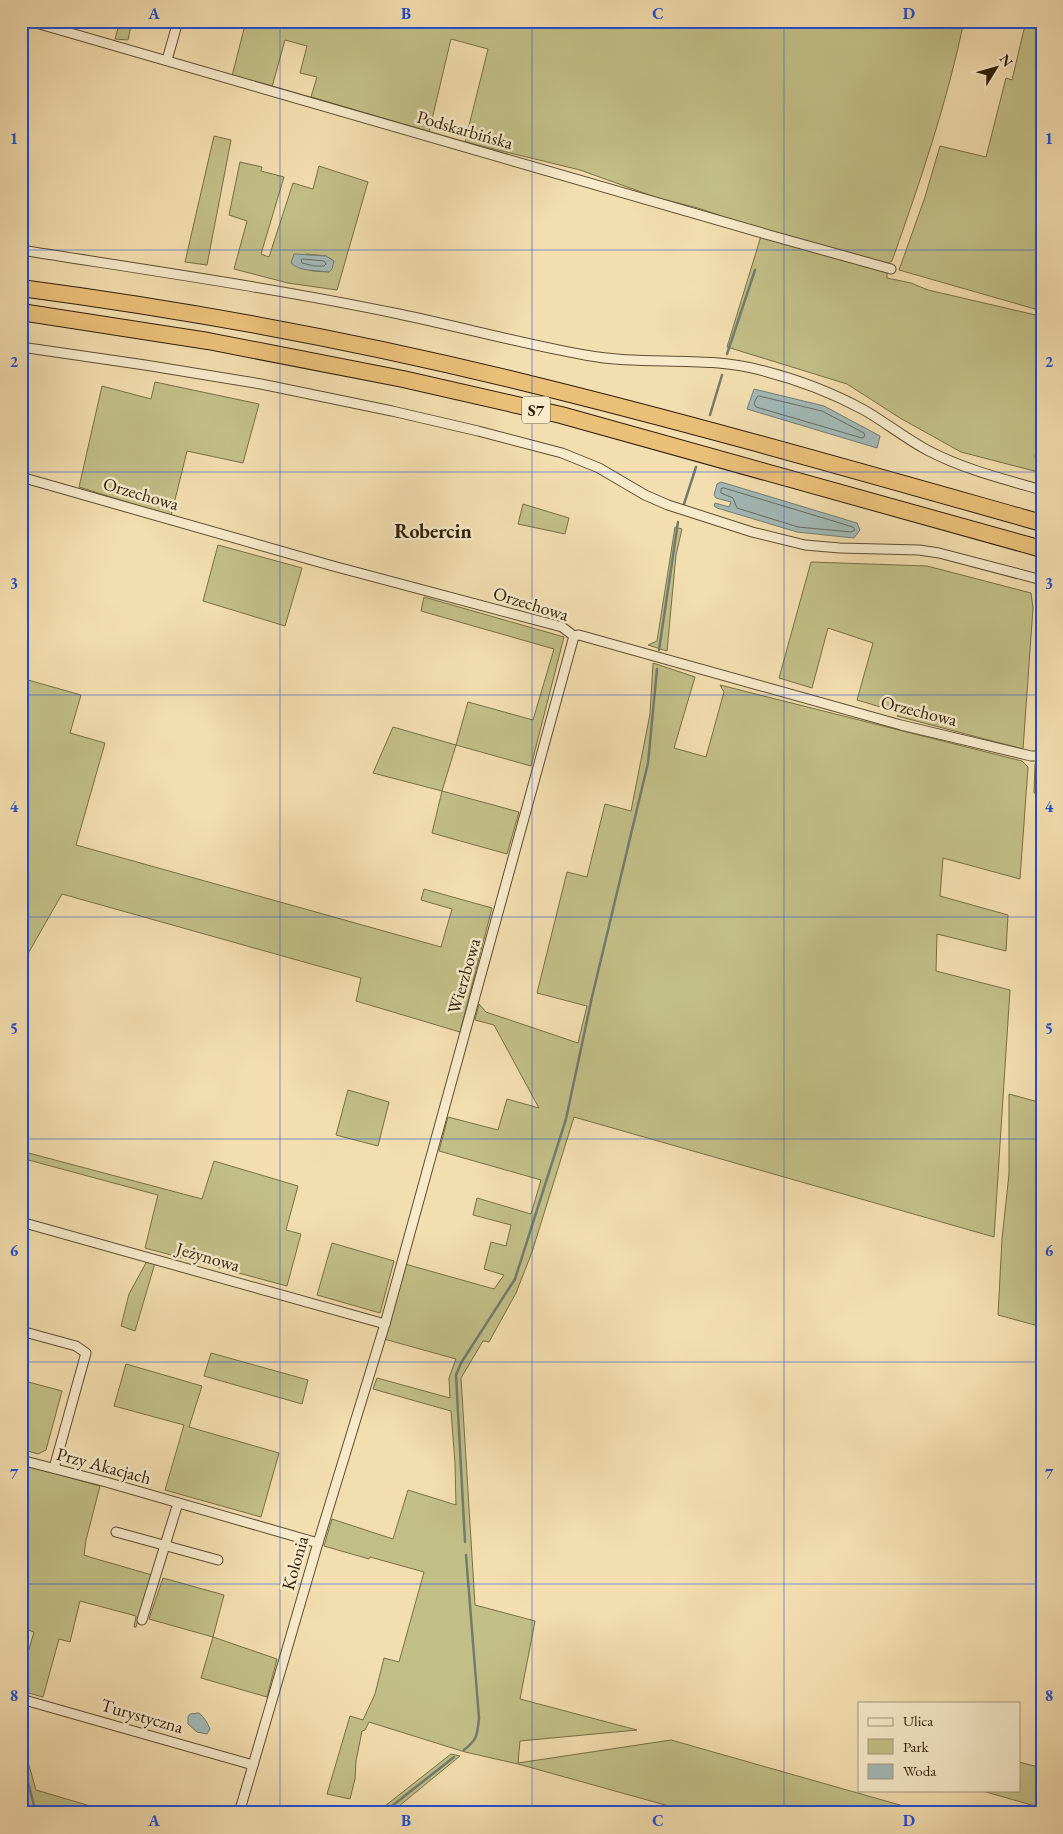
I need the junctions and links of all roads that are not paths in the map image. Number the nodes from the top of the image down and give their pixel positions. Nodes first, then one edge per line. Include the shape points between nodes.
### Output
1 (29, 21) edge
2 (178, 21) edge
3 (167, 60) junction
4 (21, 250) edge
5 (891, 269) dead end
6 (21, 288) edge
7 (21, 312) edge
8 (21, 347) edge
9 (21, 477) edge
10 (1042, 490) edge
11 (1042, 523) edge
12 (1042, 549) edge
13 (1042, 580) edge
14 (574, 636) junction
15 (1042, 756) edge
16 (21, 1222) edge
17 (385, 1324) junction
18 (21, 1331) edge
19 (21, 1460) edge
20 (54, 1468) junction
21 (178, 1503) junction
22 (116, 1532) dead end
23 (318, 1543) junction
24 (165, 1546) junction
25 (218, 1560) dead end
26 (142, 1620) dead end
27 (21, 1699) edge
28 (253, 1765) junction
29 (239, 1813) edge

1 - 3 street, Podskarbińska
2 - 3 street
3 - 5 street, Podskarbińska
4 - 10 street via 268,289 590,356 703,362 760,370 841,398 929,451 957,463
6 - 11 highway, S7 via 246,323 498,376 673,420
7 - 12 highway, S7 via 208,340 561,415
8 - 13 street via 261,384 478,430 562,453 599,468 668,505 752,532 814,546 939,553
9 - 14 street, Orzechowa via 562,627
14 - 15 street, Orzechowa via 651,654 901,725
14 - 17 street, Wierzbowa
16 - 17 street, Jeżynowa
17 - 23 street, Kolonia
18 - 20 street via 70,1344 86,1353
19 - 20 street, Przy Akacjach
20 - 21 street, Przy Akacjach
21 - 23 street, Przy Akacjach
21 - 24 street
22 - 24 street
23 - 28 street, Kolonia
24 - 25 street
24 - 26 street
27 - 28 street, Turystyczna
28 - 29 street, Kolonia

